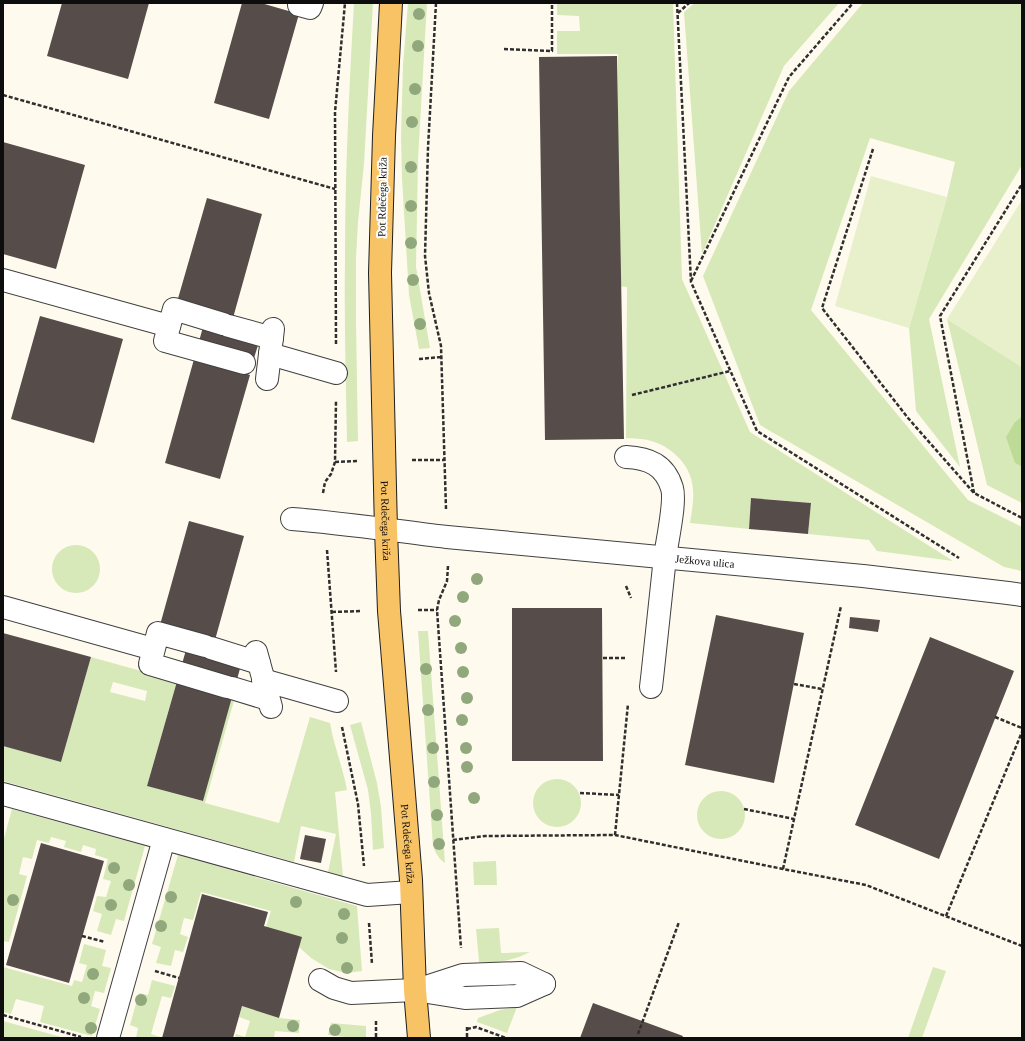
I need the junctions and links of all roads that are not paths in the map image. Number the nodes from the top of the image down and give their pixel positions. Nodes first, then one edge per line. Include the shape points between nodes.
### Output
1 (391, 3) edge
2 (3, 280) edge
3 (169, 326) junction
4 (263, 357) junction
5 (336, 373) road end
6 (626, 457) dead end
7 (292, 519) dead end
8 (386, 530) junction
9 (665, 558) junction
10 (1022, 595) edge
11 (3, 607) edge
12 (153, 649) junction
13 (263, 680) junction
14 (651, 687) dead end
15 (338, 701) road end
16 (3, 794) edge
17 (164, 839) junction
18 (411, 892) junction
19 (320, 980) dead end
20 (415, 990) junction
21 (108, 1038) edge
22 (419, 1038) edge

1 - 8 main road, Pot Rdečega križa via 380,273
2 - 3 street
3 - 4 street via 165,341
3 - 4 street via 174,309 226,325
4 - 5 street
6 - 9 street via 650,461 668,477 673,490 673,502
7 - 8 street, Ježkova ulica
8 - 9 street, Ježkova ulica
8 - 18 main road, Pot Rdečega križa via 389,611
9 - 10 street, Ježkova ulica via 863,576
9 - 14 street
11 - 12 street
12 - 13 street via 150,664 230,688
12 - 13 street via 158,633 208,647
13 - 15 street
16 - 17 street
17 - 18 street via 366,895
17 - 21 street
18 - 20 main road, Pot Rdečega križa
19 - 20 street via 351,993
20 - 22 main road, Pot Rdečega križa

